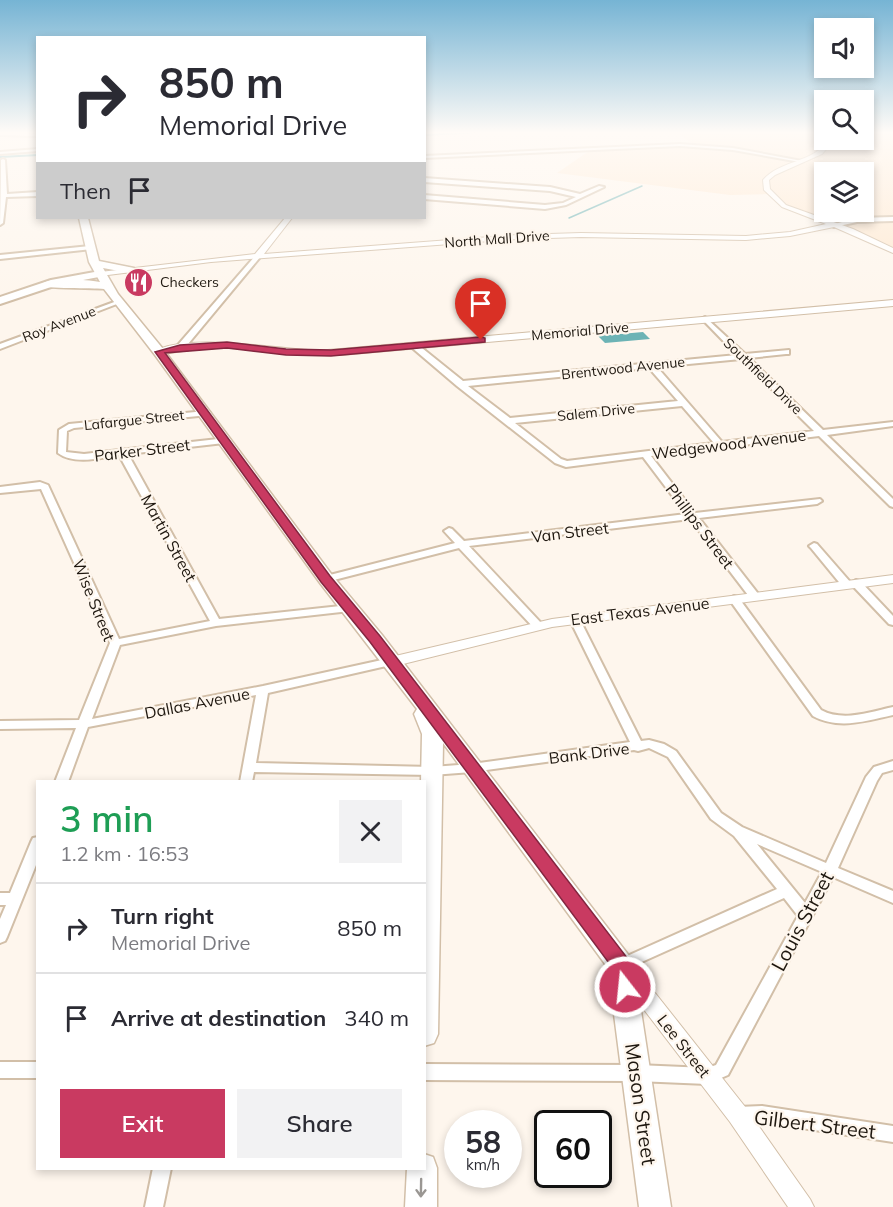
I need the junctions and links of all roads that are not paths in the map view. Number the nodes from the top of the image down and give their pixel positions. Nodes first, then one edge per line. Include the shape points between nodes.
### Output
1 (541, 188) edge
2 (598, 188) edge
3 (767, 188) edge
4 (36, 194) edge
5 (2, 196) edge
6 (580, 196) junction
7 (426, 198) edge
8 (83, 219) edge
9 (287, 219) edge
10 (893, 219) edge
11 (0, 223) edge
12 (834, 225) junction
13 (268, 243) junction
14 (893, 251) edge
15 (296, 253) junction
16 (258, 256) junction
17 (0, 257) edge
18 (222, 259) junction
19 (248, 268) junction
20 (133, 269) junction
21 (99, 270) junction
22 (71, 279) joint
23 (46, 285) junction
24 (0, 301) edge
25 (119, 302) junction
26 (893, 303) edge
27 (705, 319) junction
28 (414, 346) junction
29 (0, 347) edge
30 (180, 348) junction
31 (159, 352) junction
32 (786, 352) dead end
33 (743, 356) junction
34 (651, 365) junction
35 (460, 384) junction
36 (684, 403) junction
37 (206, 413) junction
38 (508, 421) junction
39 (893, 424) edge
40 (821, 433) junction
41 (224, 440) junction
42 (721, 446) junction
43 (122, 452) junction
44 (62, 453) joint
45 (646, 455) junction
46 (0, 490) edge
47 (817, 501) dead end
48 (893, 504) edge
49 (693, 517) junction
50 (449, 531) dead end
51 (462, 544) junction
52 (814, 546) dead end
53 (326, 579) junction
54 (893, 579) edge
55 (852, 584) junction
56 (755, 597) junction
57 (734, 599) junction
58 (351, 608) junction
59 (575, 620) junction
60 (893, 622) edge
61 (216, 623) junction
62 (538, 626) junction
63 (115, 642) junction
64 (398, 670) junction
65 (263, 690) junction
66 (893, 711) edge
67 (84, 724) junction
68 (0, 725) edge
69 (638, 747) junction
70 (893, 765) edge
71 (249, 767) junction
72 (472, 768) junction
73 (432, 771) junction
74 (62, 780) edge
75 (246, 780) edge
76 (740, 832) junction
77 (36, 847) edge
78 (830, 870) junction
79 (787, 890) junction
80 (893, 897) edge
81 (0, 899) edge
82 (15, 899) junction
83 (806, 915) junction
84 (0, 937) edge
85 (621, 965) junction
86 (426, 968) edge
87 (0, 1070) edge
88 (36, 1070) edge
89 (426, 1072) edge
90 (637, 1073) junction
91 (707, 1077) junction
92 (738, 1115) junction
93 (893, 1134) edge
94 (162, 1170) edge
95 (422, 1170) edge
96 (154, 1207) edge
97 (421, 1207) edge
98 (655, 1207) edge
99 (802, 1207) edge

1 - 6 street
2 - 6 street
3 - 12 street via 784,206
4 - 5 street
5 - 11 street
6 - 7 street via 545,207
8 - 21 main road, Lee Street
9 - 13 street
10 - 12 street, North Mall Drive
12 - 14 street
12 - 15 street, North Mall Drive via 746,238 552,236
13 - 15 street via 274,250
13 - 16 street
15 - 16 street, North Mall Drive
16 - 18 street, North Mall Drive
16 - 19 street
17 - 21 street
18 - 19 street via 243,261
18 - 20 street, North Mall Drive
19 - 30 street
20 - 21 main road
20 - 21 main road via 117,276
21 - 22 main road
21 - 23 main road via 80,283
21 - 25 main road, Lee Street
22 - 23 main road
23 - 24 main road
25 - 29 street, Roy Avenue
25 - 31 main road, Lee Street
26 - 27 street, Memorial Drive
27 - 28 street, Memorial Drive
27 - 33 street, Southfield Drive
28 - 30 street, Memorial Drive via 310,353 239,345
28 - 35 street
30 - 31 street, Memorial Drive
31 - 37 main road, Lee Street
32 - 33 street, Brentwood Avenue
33 - 34 street, Brentwood Avenue
33 - 40 street, Southfield Drive
34 - 35 street, Brentwood Avenue
34 - 36 street
35 - 38 street
36 - 38 street, Salem Drive
36 - 42 street
37 - 41 main road, Lee Street
37 - 44 street, Lafargue Street via 84,424 63,430
38 - 45 street, Wedgewood Avenue via 566,464
39 - 40 street, Wedgewood Avenue
40 - 42 street, Wedgewood Avenue
40 - 48 street, Southfield Drive
41 - 43 street, Parker Street
41 - 53 main road, Lee Street
42 - 45 street, Wedgewood Avenue
43 - 44 street, Parker Street via 84,457
43 - 61 street, Martin Street
45 - 49 street, Phillips Street
46 - 63 street, Wise Street via 45,487
47 - 49 street, Van Street
49 - 51 street, Van Street
49 - 56 street, Phillips Street
50 - 51 street
51 - 53 street, Van Street
51 - 62 street
52 - 55 street
53 - 58 main road, Lee Street
54 - 55 street, East Texas Avenue
55 - 56 street, East Texas Avenue
55 - 60 street
56 - 57 street, East Texas Avenue
57 - 59 street, East Texas Avenue
57 - 66 street via 824,718
58 - 61 street
58 - 64 main road, Lee Street
59 - 62 street, East Texas Avenue
59 - 69 street, Bank Drive
61 - 63 street
62 - 64 street, East Texas Avenue
63 - 67 street, Wise Street
64 - 65 street, Dallas Avenue
64 - 72 main road, Lee Street
64 - 73 main road via 430,725
65 - 67 street, Dallas Avenue
65 - 71 street
67 - 68 street, Dallas Avenue
67 - 74 street, Wise Street
69 - 72 street, Bank Drive
69 - 76 street via 649,744 672,754 716,816
70 - 78 street, Louis Street via 878,770 871,780
71 - 73 street, Bank Drive
71 - 75 street
72 - 73 street, Bank Drive
72 - 85 main road, Lee Street
73 - 86 main road
76 - 78 street
76 - 79 street
77 - 82 street
78 - 80 street
78 - 83 street, Louis Street
79 - 83 street
79 - 85 street
81 - 82 street
82 - 84 street
83 - 91 street, Louis Street via 722,1070
85 - 90 main road, Mason Street
85 - 91 street, Lee Street
87 - 88 street
89 - 90 street
90 - 91 street
90 - 98 main road, Mason Street
91 - 92 street, Lee Street
92 - 93 street, Gilbert Street via 762,1114
92 - 99 street, Lee Street
94 - 96 street
95 -> 97 main road

